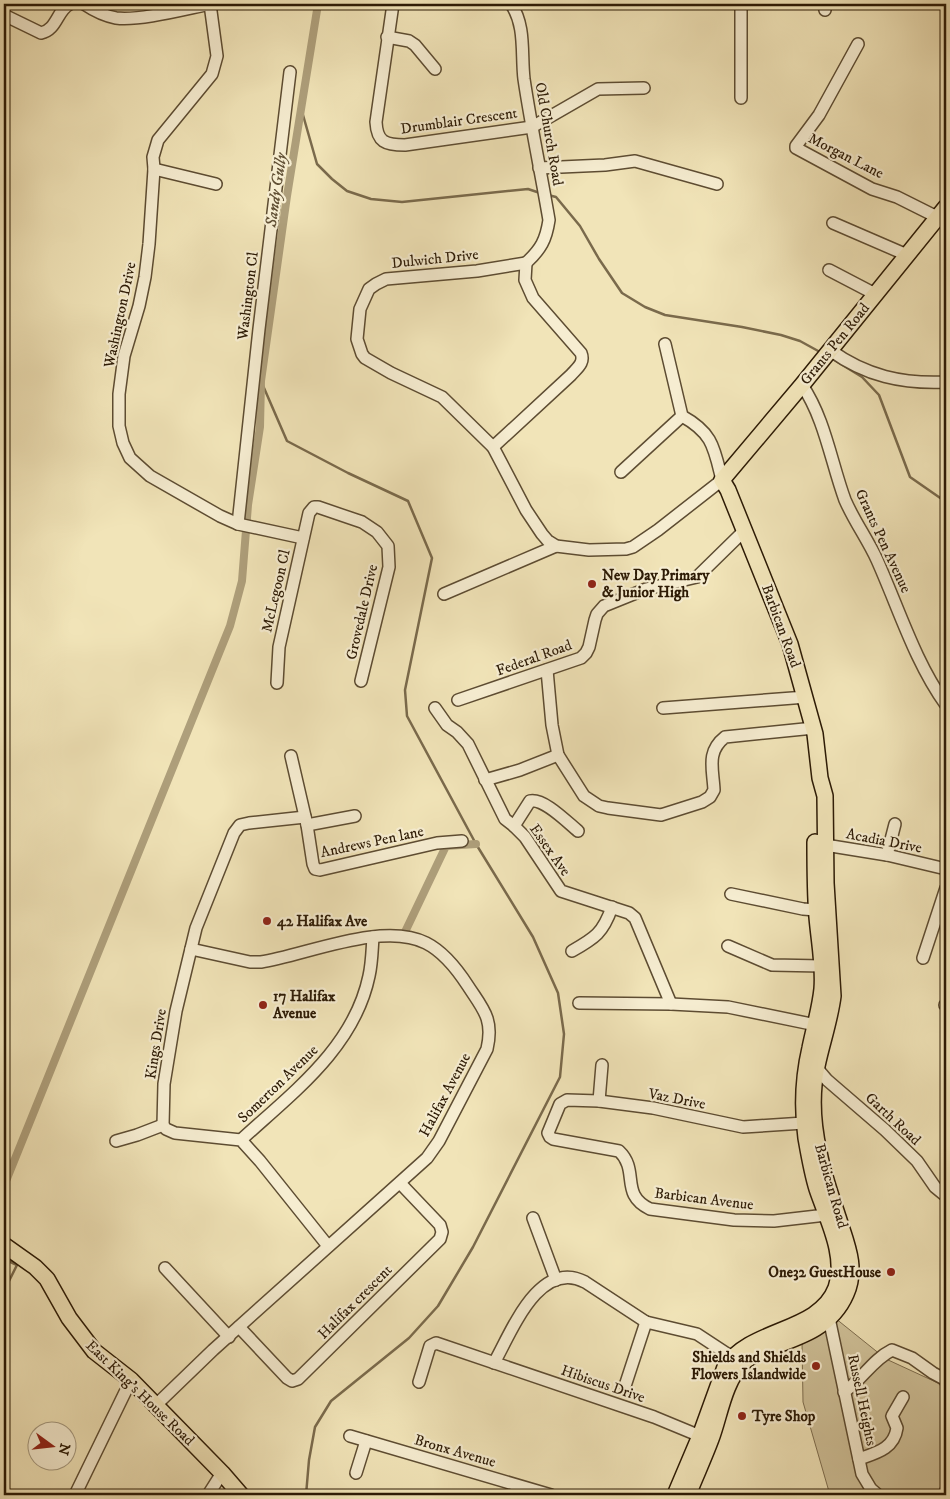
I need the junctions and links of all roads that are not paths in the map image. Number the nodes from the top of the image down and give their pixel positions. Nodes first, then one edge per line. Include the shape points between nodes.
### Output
1 (70, 4) edge
2 (84, 4) edge
3 (210, 4) edge
4 (393, 4) edge
5 (511, 4) edge
6 (741, 4) edge
7 (4, 15) edge
8 (387, 37) junction
9 (858, 44) dead end
10 (435, 69) dead end
11 (290, 72) dead end
12 (644, 88) dead end
13 (741, 98) dead end
14 (532, 127) junction
15 (539, 168) junction
16 (154, 169) junction
17 (216, 184) dead end
18 (717, 184) dead end
19 (942, 212) edge
20 (833, 223) dead end
21 (907, 255) junction
22 (526, 263) junction
23 (829, 270) dead end
24 (875, 294) junction
25 (665, 344) dead end
26 (830, 350) junction
27 (946, 382) edge
28 (802, 385) junction
29 (682, 416) junction
30 (492, 447) junction
31 (621, 472) dead end
32 (722, 480) junction
33 (314, 507) joint
34 (238, 524) junction
35 (744, 531) junction
36 (303, 538) junction
37 (556, 546) junction
38 (444, 594) dead end
39 (547, 670) junction
40 (361, 680) dead end
41 (277, 683) dead end
42 (806, 697) junction
43 (458, 700) dead end
44 (946, 705) edge
45 (435, 708) dead end
46 (663, 708) dead end
47 (814, 728) junction
48 (558, 755) junction
49 (291, 756) dead end
50 (485, 780) junction
51 (355, 816) dead end
52 (306, 821) junction
53 (895, 824) dead end
54 (514, 826) junction
55 (578, 831) dead end
56 (462, 841) dead end
57 (820, 844) junction
58 (887, 855) junction
59 (946, 869) edge
60 (946, 888) edge
61 (731, 894) dead end
62 (612, 907) junction
63 (816, 910) junction
64 (373, 938) junction
65 (728, 946) dead end
66 (191, 949) junction
67 (572, 951) dead end
68 (922, 958) dead end
69 (822, 966) junction
70 (579, 1003) dead end
71 (671, 1004) junction
72 (816, 1025) junction
73 (602, 1065) dead end
74 (816, 1067) junction
75 (599, 1101) junction
76 (554, 1117) joint
77 (804, 1123) junction
78 (163, 1125) junction
79 (241, 1140) junction
80 (116, 1141) dead end
81 (400, 1183) junction
82 (946, 1196) edge
83 (826, 1215) junction
84 (533, 1218) dead end
85 (4, 1245) edge
86 (328, 1246) junction
87 (165, 1268) dead end
88 (556, 1280) junction
89 (826, 1313) junction
90 (646, 1322) junction
91 (239, 1327) junction
92 (229, 1337) junction
93 (732, 1357) junction
94 (494, 1363) junction
95 (933, 1373) junction
96 (131, 1380) junction
97 (946, 1380) edge
98 (419, 1382) dead end
99 (625, 1386) dead end
100 (946, 1386) edge
101 (844, 1392) junction
102 (903, 1397) dead end
103 (156, 1405) junction
104 (350, 1436) dead end
105 (700, 1436) junction
106 (366, 1441) junction
107 (859, 1459) junction
108 (222, 1473) junction
109 (356, 1473) dead end
110 (946, 1490) edge
111 (75, 1495) edge
112 (208, 1495) edge
113 (241, 1495) edge
114 (551, 1495) edge
115 (675, 1495) edge
116 (688, 1495) edge
117 (878, 1495) edge
118 (945, 1495) edge

1 - 7 street via 65,6 47,32 41,33
2 - 3 street via 116,18
3 - 16 street, Washington Drive via 217,56 212,74 158,140 153,157
4 - 8 street, Drumblair Crescent
5 - 14 street, Old Church Road via 519,20 522,37
6 - 13 street
8 - 10 street via 409,41
8 - 14 street, Drumblair Crescent via 376,132 388,144 405,145
9 - 19 street, Morgan Lane via 819,115 796,148 872,188
11 - 34 street, Washington Cl
12 - 14 street via 598,89
14 - 15 street, Old Church Road
15 - 18 street via 605,166 635,161
15 - 22 street, Old Church Road via 549,220 539,251
16 - 17 street
16 - 34 street, Washington Drive via 145,277 124,356 120,433 130,458 150,476
19 - 21 main road, Grants Pen Road
20 - 21 street
21 - 24 main road, Grants Pen Road
22 - 30 street via 525,280 533,298 581,353 583,360
22 - 30 street, Dulwich Drive via 386,279 368,289 360,309 357,339 365,358 442,397
23 - 24 street
24 - 26 main road, Grants Pen Road
25 - 29 street
26 - 27 street via 879,376 920,383
26 - 28 main road, Grants Pen Road
28 - 32 main road, Grants Pen Road
28 - 44 street, Grants Pen Avenue via 822,428 846,500 877,559 934,688
29 - 31 street
29 - 32 street via 708,437
30 - 37 street, Dulwich Drive via 526,510 542,534
32 - 35 main road, Barbican Road
32 - 37 street via 633,547 589,550
33 - 36 street, McLegoon Cl via 309,513
33 - 40 street, Grovedale Drive via 362,522 377,532 388,546 389,567
34 - 36 street, Washington Drive
35 - 39 street, Federal Road via 696,576 646,589 604,606 596,614 586,653 570,663
35 - 42 main road, Barbican Road via 790,644
36 - 41 street, McLegoon Cl via 279,647
37 - 38 street
39 - 43 street, Federal Road
39 - 48 street
42 - 46 street
42 - 47 main road, Barbican Road
45 - 50 street, Essex Ave via 447,725 468,744
47 - 48 street via 725,737 718,742 712,758 713,794 702,802 661,815 599,806 584,796
47 - 57 main road, Barbican Road via 820,778 815,799
48 - 50 street
49 - 52 street, Andrews Pen lane
50 - 54 street, Essex Ave via 504,819
51 - 52 street, Kings Drive
52 - 56 street, Andrews Pen lane via 313,864 320,870 437,843
52 - 66 street, Kings Drive via 240,825 234,832 211,889
53 - 58 street
54 - 55 street via 530,801 536,800
54 - 62 street, Essex Ave via 561,891
57 - 58 street, Acadia Drive
57 - 63 main road, Barbican Road
57 - 74 main road, Barbican Road via 833,996
58 - 59 street, Acadia Drive
60 - 68 street
61 - 63 street
62 - 67 street via 603,928
62 - 71 street, Essex Ave via 635,918
63 - 69 main road, Barbican Road
64 - 66 street, Halifax Avenue via 359,938 261,962
64 - 79 street, Somerton Avenue via 364,994 337,1046 319,1068
64 - 81 street, Halifax Avenue via 408,937 425,942 439,952 456,967 487,1016 490,1034 487,1048 438,1141 427,1158
65 - 69 street via 772,965
66 - 78 street, Kings Drive via 171,1035 164,1084
69 - 72 main road, Barbican Road
70 - 71 street
71 - 72 street via 728,1007
72 - 77 main road, Barbican Road via 806,1068
73 - 75 street
74 - 82 street, Garth Road via 886,1130
74 - 89 main road, Barbican Road via 814,1096 818,1150 852,1264 847,1292 837,1311
75 - 76 street, Vaz Drive via 567,1100 560,1104
75 - 77 street, Vaz Drive via 653,1108 743,1127
76 - 83 street, Barbican Avenue via 549,1132 552,1138 619,1151 628,1165 634,1196 650,1209 742,1220 774,1221
77 - 83 main road, Barbican Road via 810,1161
78 - 79 street via 175,1133
78 - 80 street
79 - 86 street
81 - 86 street, Halifax Avenue
81 - 91 street, Halifax crescent via 440,1225 440,1239 298,1379 292,1381 287,1378
83 - 89 main road, Barbican Road via 840,1271
84 - 88 street
85 - 96 main road, East King's House Road via 35,1267 94,1351
86 - 91 street, Halifax Avenue
87 - 92 street
88 - 90 street via 577,1278
88 - 94 street via 541,1287 530,1298
89 - 93 main road, Barbican Road via 745,1347
89 - 101 street, Russell Heights
89 - 116 main road, Barbican Road via 819,1327 743,1363 729,1386
90 - 93 street via 697,1334
90 - 99 street
91 - 92 street, Halifax Avenue
92 - 103 street, Halifax Avenue
93 - 105 main road, Barbican Road via 725,1367
94 - 98 street, Hibiscus Drive via 436,1343 430,1346
94 - 105 street, Hibiscus Drive
95 - 97 street
95 - 100 street
95 - 101 street via 912,1358 892,1350 880,1356 856,1384
96 - 103 main road, East King's House Road
96 - 111 street
101 - 107 street, Russell Heights
102 - 107 street via 892,1416 897,1428 894,1440 888,1448
103 - 108 main road, East King's House Road
104 - 106 street, Bronx Avenue
105 - 115 main road, Barbican Road
106 - 109 street
106 - 114 street, Bronx Avenue
107 - 117 street, Russell Heights via 862,1474
108 - 112 street
108 - 113 main road, East King's House Road
110 - 118 street

